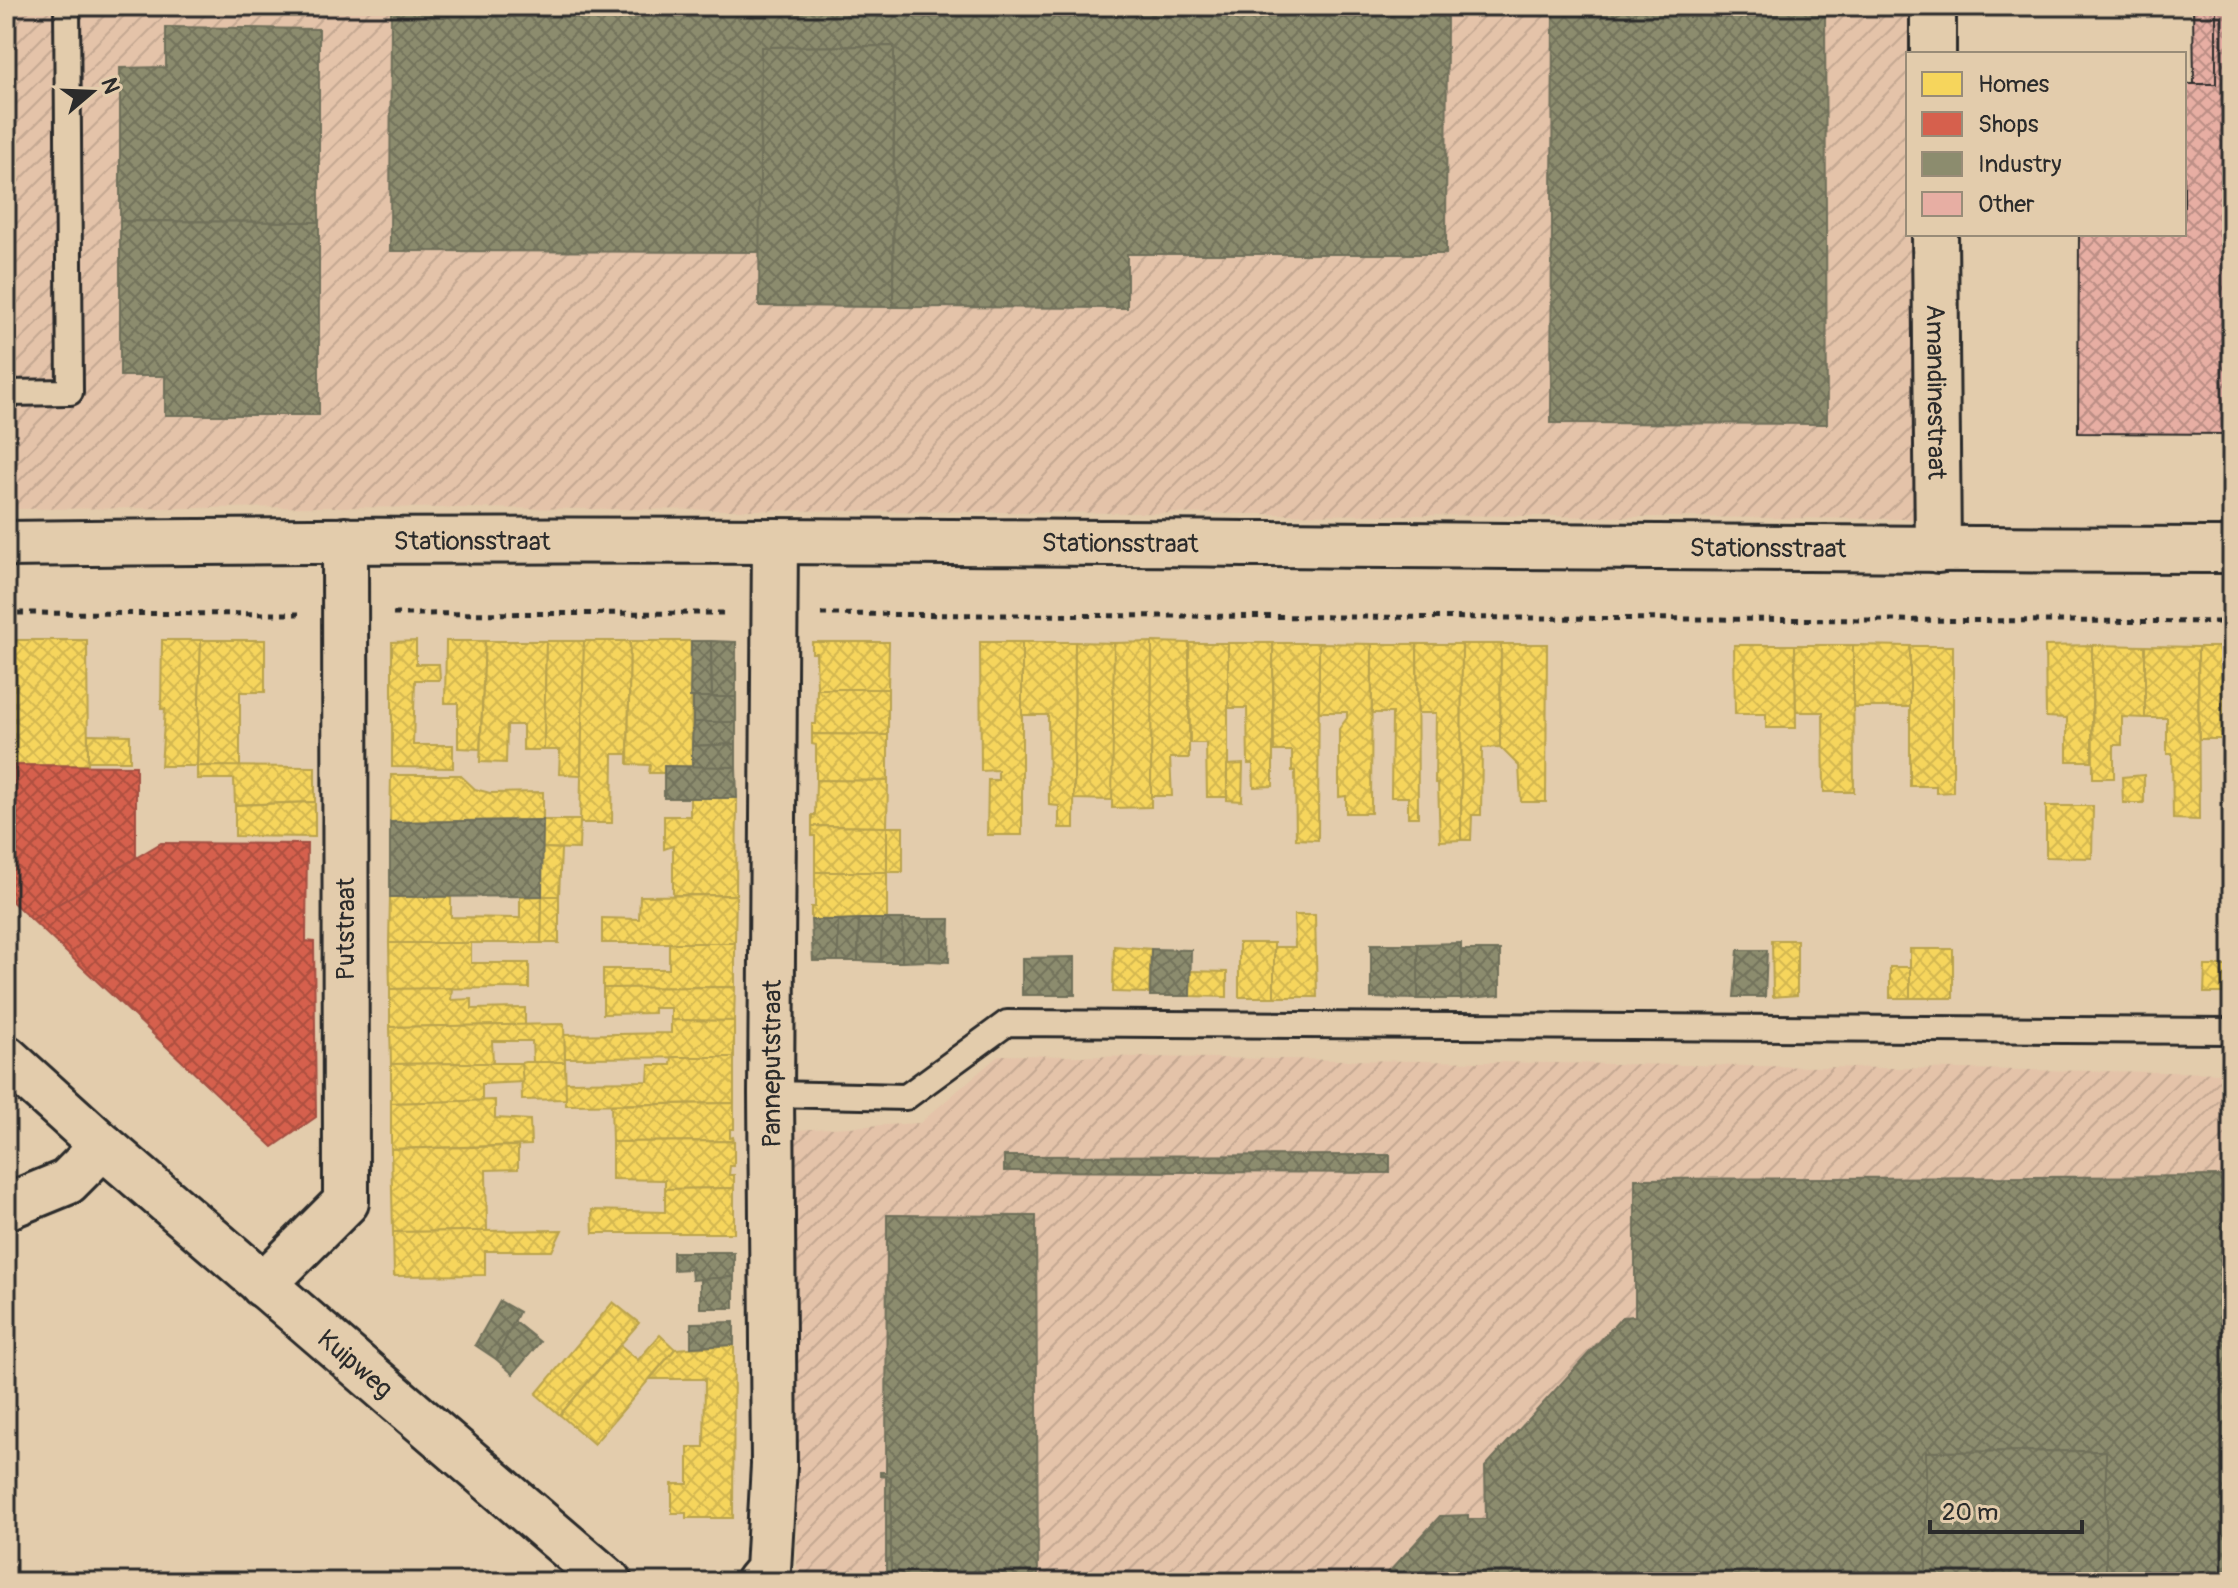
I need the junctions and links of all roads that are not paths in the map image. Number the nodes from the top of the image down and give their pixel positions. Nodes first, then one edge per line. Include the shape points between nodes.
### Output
1 (67, 6) edge
2 (1933, 6) edge
3 (1933, 52) edge
4 (1935, 236) edge
5 (6, 393) edge
6 (345, 540) junction
7 (775, 541) junction
8 (6, 544) edge
9 (1938, 550) junction
10 (2232, 550) edge
11 (2232, 1031) edge
12 (6, 1058) edge
13 (771, 1094) junction
14 (103, 1146) junction
15 (6, 1207) edge
16 (263, 1285) junction
17 (609, 1582) edge
18 (758, 1582) edge

1 - 5 lane via 70,392
2 - 3 street
4 - 9 street, Amandinestraat
6 - 7 street, Stationsstraat
6 - 8 street, Stationsstraat
6 - 16 street, Putstraat via 346,1202
7 - 9 street, Stationsstraat
7 - 13 street, Panneputstraat
9 - 10 street, Stationsstraat
11 - 13 lane via 1007,1023 906,1097
12 - 14 street, Kuipweg
13 - 18 street, Panneputstraat via 774,1465 768,1570
14 - 15 street via 67,1182
14 - 16 street, Kuipweg
16 - 17 street, Kuipweg

